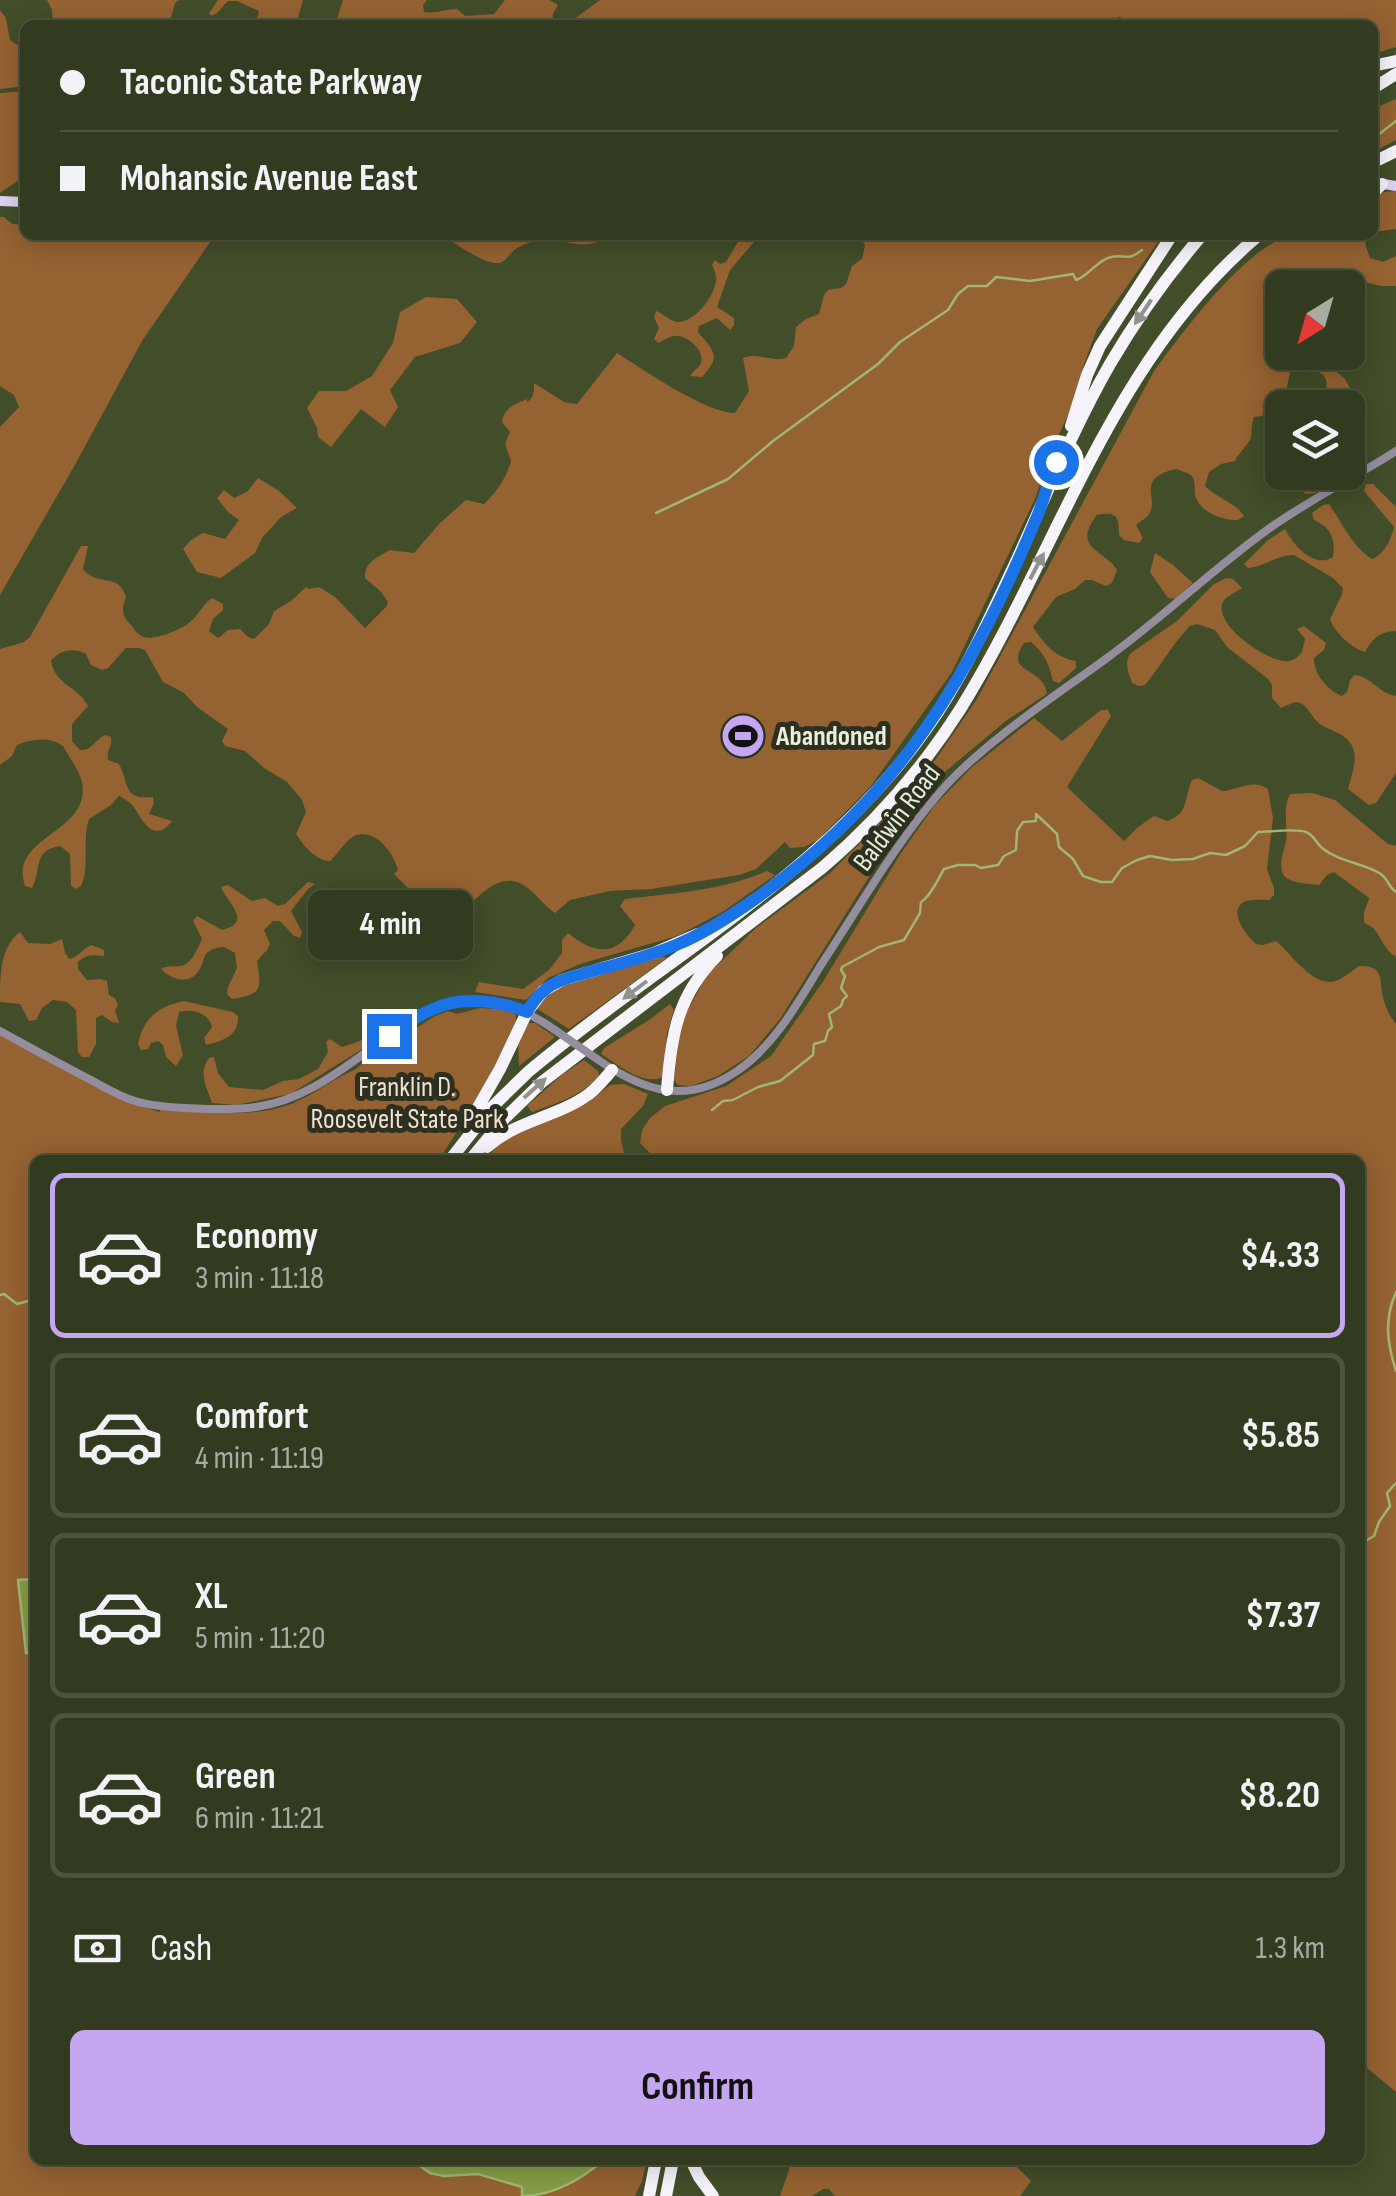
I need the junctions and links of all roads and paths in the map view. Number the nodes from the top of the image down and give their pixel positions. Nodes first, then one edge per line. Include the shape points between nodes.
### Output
1 (1169, 240) edge
2 (1198, 240) edge
3 (1254, 240) edge
4 (1264, 240) edge
5 (1220, 271) junction
6 (1396, 451) edge
7 (1040, 509) junction
8 (754, 900) junction
9 (766, 912) junction
10 (527, 1012) junction
11 (0, 1031) edge
12 (612, 1070) junction
13 (667, 1090) junction
14 (450, 1155) edge
15 (451, 1155) edge
16 (477, 1155) edge
17 (479, 1155) edge
18 (655, 2165) edge
19 (672, 2165) edge
20 (694, 2165) edge
21 (649, 2196) edge
22 (666, 2196) edge
23 (713, 2196) edge

1 - 7 highway via 1100,346
2 -> 7 highway via 1109,366
3 - 5 highway
4 - 5 highway
9 -> 5 highway via 861,833 942,737 1134,381
6 - 13 street, Baldwin Road via 1271,527 964,768 906,833 764,1048 718,1082
7 - 8 highway via 972,653 928,728 861,810
8 - 10 highway via 678,944 553,984
8 -> 15 highway via 528,1072
9 - 13 highway via 689,992 674,1029
16 -> 9 highway via 542,1082
10 - 11 street, Baldwin Road via 491,1002 447,1004 302,1093 246,1108 138,1102
10 - 12 street, Baldwin Road, bridge
10 - 14 highway
12 - 13 street, Baldwin Road
12 - 17 highway via 589,1094 510,1130
18 - 21 highway
19 - 22 highway
20 - 23 highway

